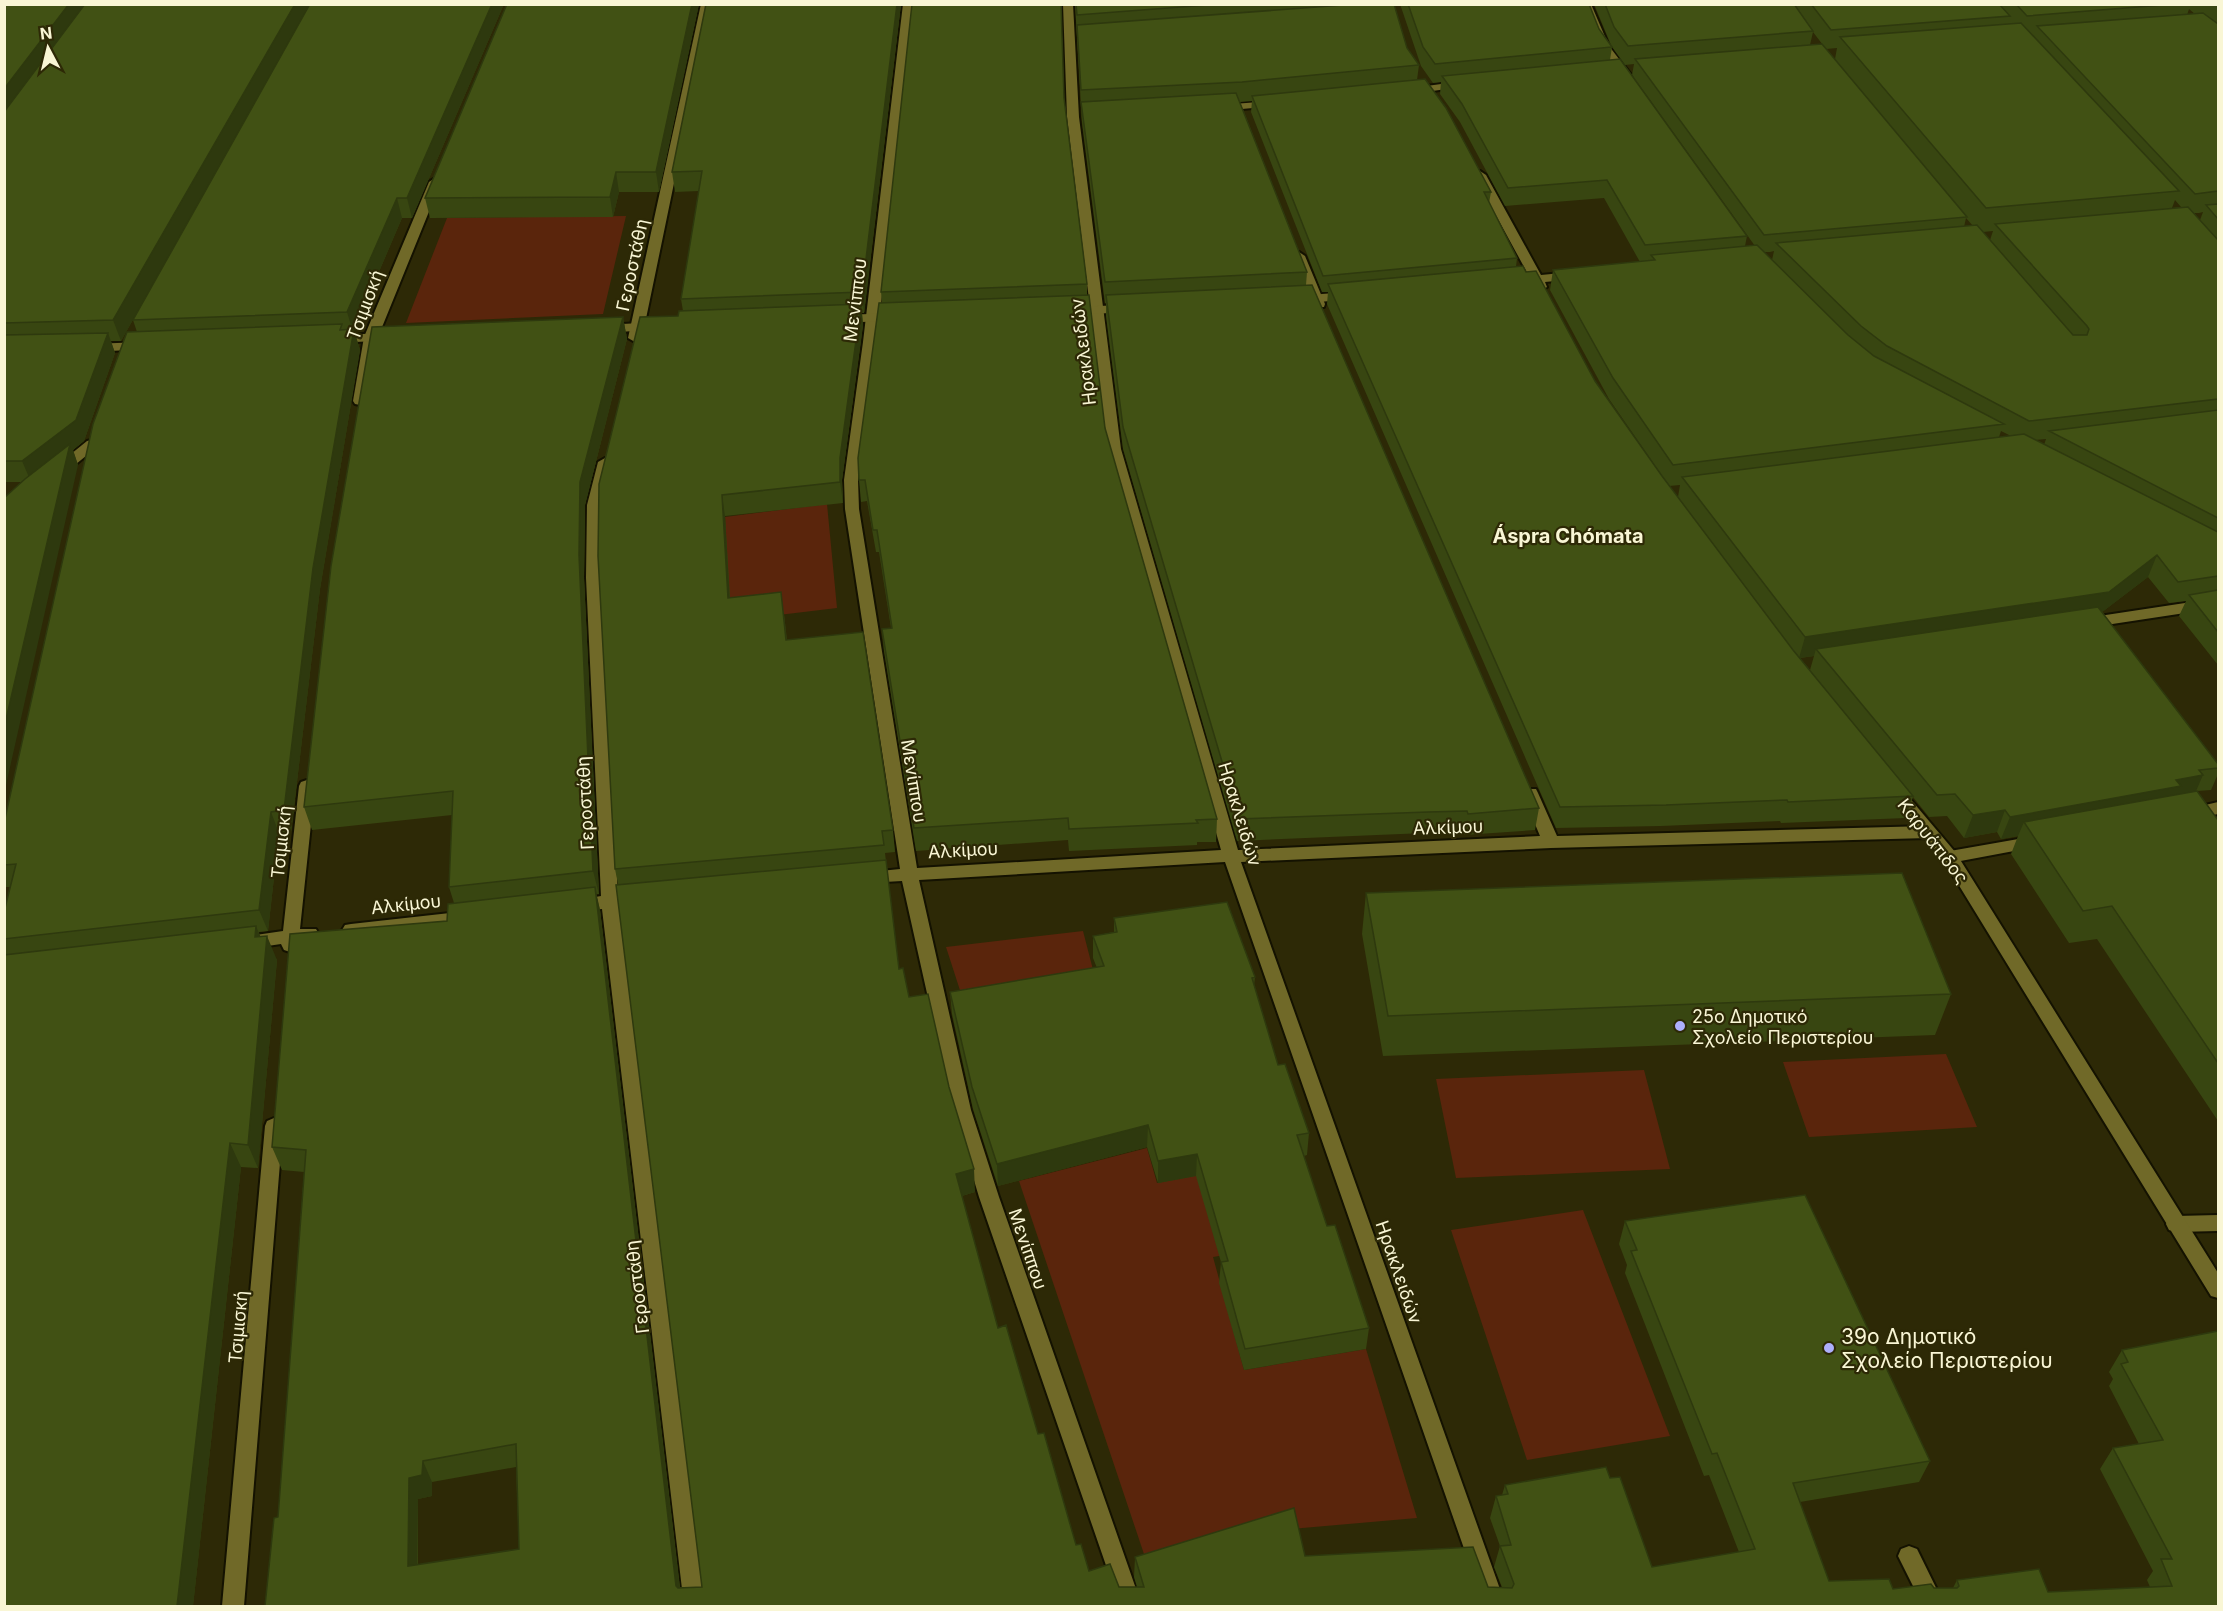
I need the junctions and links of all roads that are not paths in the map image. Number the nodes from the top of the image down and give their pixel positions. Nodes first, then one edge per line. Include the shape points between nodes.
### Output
1 (706, 4) edge
2 (908, 4) edge
3 (1068, 4) edge
4 (1585, 4) edge
5 (1418, 75) edge
6 (1479, 83) edge
7 (1427, 89) junction
8 (1636, 89) edge
9 (1400, 93) edge
10 (1288, 103) edge
11 (1439, 106) edge
12 (1207, 109) edge
13 (444, 163) edge
14 (1474, 165) edge
15 (1293, 240) edge
16 (1589, 274) edge
17 (1537, 279) junction
18 (1502, 282) edge
19 (1363, 295) edge
20 (1316, 299) junction
21 (1547, 300) edge
22 (1282, 301) edge
23 (1144, 308) edge
24 (1098, 310) junction
25 (1050, 312) edge
26 (1322, 313) edge
27 (908, 317) edge
28 (873, 318) junction
29 (826, 320) edge
30 (673, 326) edge
31 (638, 327) junction
32 (594, 329) edge
33 (137, 330) edge
34 (406, 336) edge
35 (371, 338) junction
36 (324, 339) edge
37 (162, 346) edge
38 (79, 349) edge
39 (633, 349) edge
40 (126, 352) junction
41 (358, 412) edge
42 (608, 449) edge
43 (87, 467) edge
44 (45, 481) edge
45 (2218, 603) edge
46 (2076, 624) edge
47 (308, 774) edge
48 (1523, 777) edge
49 (1891, 786) edge
50 (2218, 808) edge
51 (2172, 817) edge
52 (1928, 832) junction
53 (2055, 838) edge
54 (1551, 842) junction
55 (1230, 856) junction
56 (1950, 857) junction
57 (909, 873) junction
58 (851, 878) edge
59 (656, 897) edge
60 (610, 902) junction
61 (563, 907) edge
62 (480, 916) edge
63 (290, 936) junction
64 (231, 944) edge
65 (288, 960) edge
66 (275, 1113) edge
67 (2218, 1223) edge
68 (2176, 1224) junction
69 (2218, 1290) edge
70 (1909, 1556) dead end
71 (233, 1606) edge
72 (695, 1606) edge
73 (1131, 1606) edge
74 (1495, 1606) edge
75 (1934, 1606) edge

1 - 31 street, Γεροστάθη
2 - 28 street, Μενίππου
3 - 24 street, Ηρακλειδών via 1076,40 1078,117
4 - 8 street via 1604,47
5 - 7 street
6 - 7 street
7 - 9 street
7 - 11 street
10 - 12 street via 1243,112
13 - 35 street, Τσιμισκή
14 - 17 street
15 - 20 street
16 - 17 street
17 - 18 street
17 - 21 street
19 - 20 street
20 - 22 street
20 - 26 street
23 - 24 street
24 - 25 street
24 - 55 street, Ηρακλειδών via 1114,448
27 - 28 street
28 - 29 street
28 - 57 street, Μενίππου via 851,480 852,509
30 - 31 street
31 - 32 street
31 - 39 street, Γεροστάθη
33 - 40 street
34 - 35 street
35 - 36 street
35 - 41 street, Τσιμισκή
37 - 40 street
38 - 40 street
42 - 60 street, Γεροστάθη via 594,505 593,578
43 - 44 street via 94,439
45 - 46 street
47 - 63 street, Τσιμισκή
48 - 54 street
49 - 52 street, Καρυάτιδος
50 - 51 street
52 - 54 street, Αλκίμου
52 - 56 street, Καρυάτιδος
53 - 56 street
54 - 55 street, Αλκίμου
55 - 57 street, Αλκίμου
55 - 74 street, Ηρακλειδών
56 - 68 street, Καρυάτιδος
57 - 58 street, Αλκίμου
57 - 73 street, Μενίππου via 962,1110
59 - 60 street
60 - 61 street
60 - 72 street, Γεροστάθη
62 - 63 street, Αλκίμου
63 - 64 street, Αλκίμου
63 - 65 street, Τσιμισκή
66 - 71 street, Τσιμισκή
67 - 68 street
68 - 69 street, Καρυάτιδος
70 - 75 street

